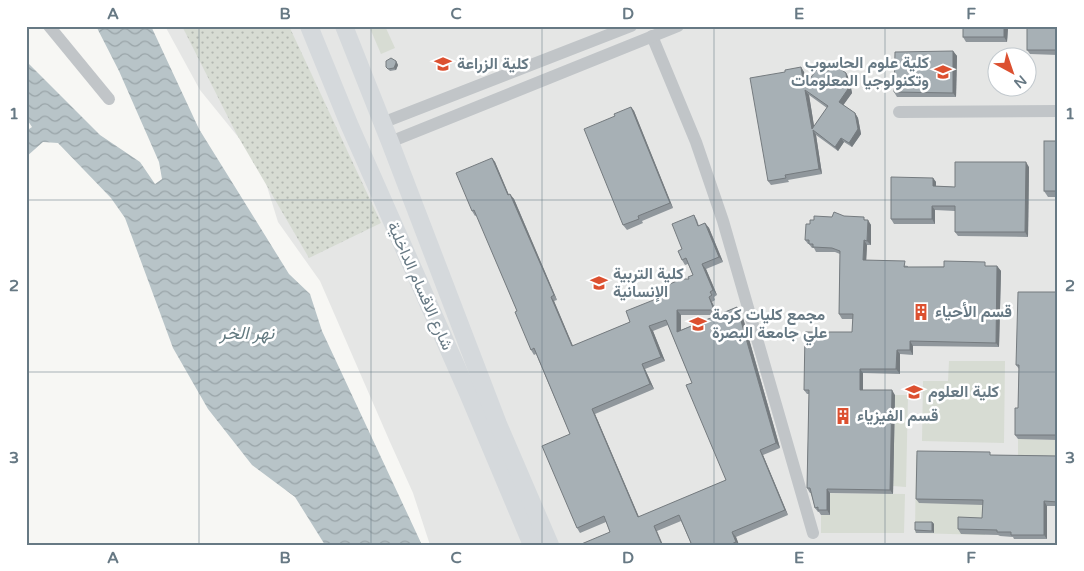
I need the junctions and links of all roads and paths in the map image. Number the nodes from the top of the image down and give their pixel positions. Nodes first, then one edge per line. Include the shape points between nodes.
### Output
1 (49, 26) edge
2 (309, 26) edge
3 (344, 26) edge
4 (632, 26) edge
5 (678, 26) edge
6 (652, 36) junction
7 (109, 99) dead end
8 (1058, 111) edge
9 (899, 112) dead end
10 (382, 123) junction
11 (390, 142) junction
12 (812, 533) dead end
13 (532, 545) edge
14 (550, 545) edge

1 - 7 street
2 - 13 street, شارع الاقسام الداخلية
3 - 10 street, شارع الاقسام الداخلية
4 - 10 street
5 - 6 street
6 - 11 street
6 - 12 street via 696,142 723,221
8 - 9 street
10 - 11 street, شارع الاقسام الداخلية
11 - 14 street, شارع الاقسام الداخلية via 498,424

